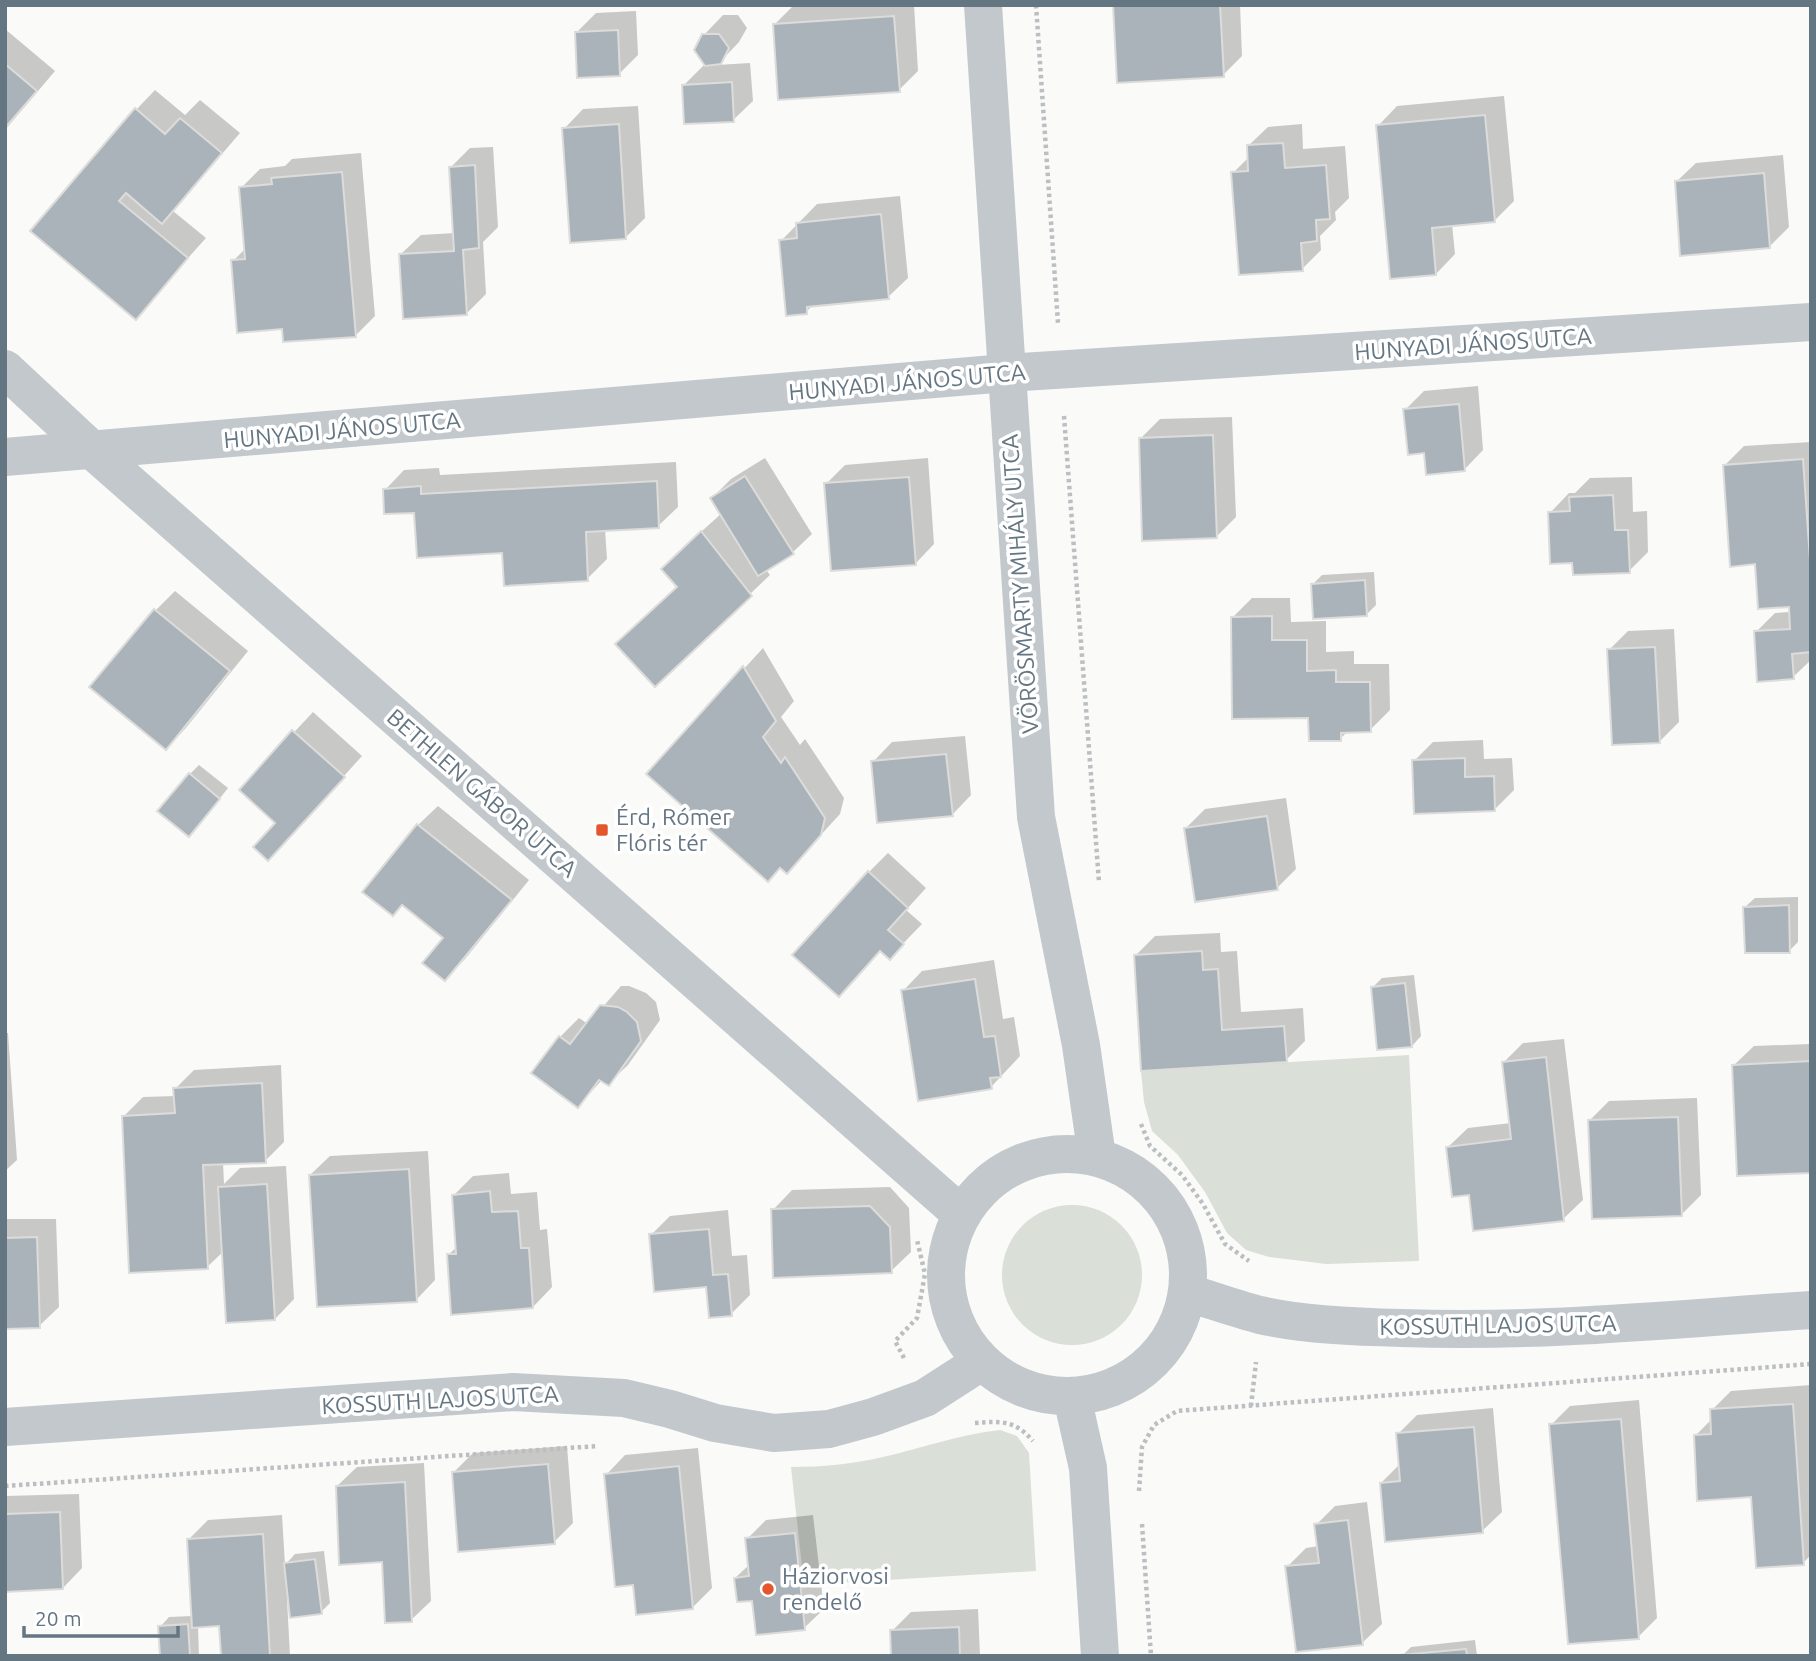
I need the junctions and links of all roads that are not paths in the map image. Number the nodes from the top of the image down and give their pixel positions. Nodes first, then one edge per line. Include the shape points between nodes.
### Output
1 (983, 5) edge
2 (1811, 322) edge
3 (5, 369) edge
4 (1006, 373) junction
5 (93, 451) junction
6 (5, 457) edge
7 (1097, 1157) junction
8 (961, 1214) junction
9 (1188, 1293) junction
10 (1811, 1310) edge
11 (981, 1362) junction
12 (1072, 1397) junction
13 (5, 1427) edge
14 (1100, 1656) edge

1 - 4 street, VÖRÖSMARTY MIHÁLY UTCA
2 - 4 street, HUNYADI JÁNOS UTCA
3 - 5 street, BETHLEN GÁBOR UTCA
4 - 5 street, HUNYADI JÁNOS UTCA
4 - 7 street, VÖRÖSMARTY MIHÁLY UTCA via 1036,817 1082,1045
5 - 6 street, HUNYADI JÁNOS UTCA
5 - 8 street, BETHLEN GÁBOR UTCA
7 - 8 street via 1057,1154 1019,1163 986,1184
7 - 9 street via 1130,1171 1158,1193 1178,1223 1188,1258
8 - 11 street via 947,1251 946,1292 958,1330
9 - 10 street, KOSSUTH LAJOS UTCA via 1260,1315 1431,1329 1537,1329
9 - 12 street via 1175,1334 1149,1366 1113,1389
11 - 12 street via 1007,1382 1039,1394
11 - 13 street, KOSSUTH LAJOS UTCA via 925,1398 873,1417 829,1429 774,1433 715,1423 624,1398 513,1392
12 - 14 street via 1088,1468

